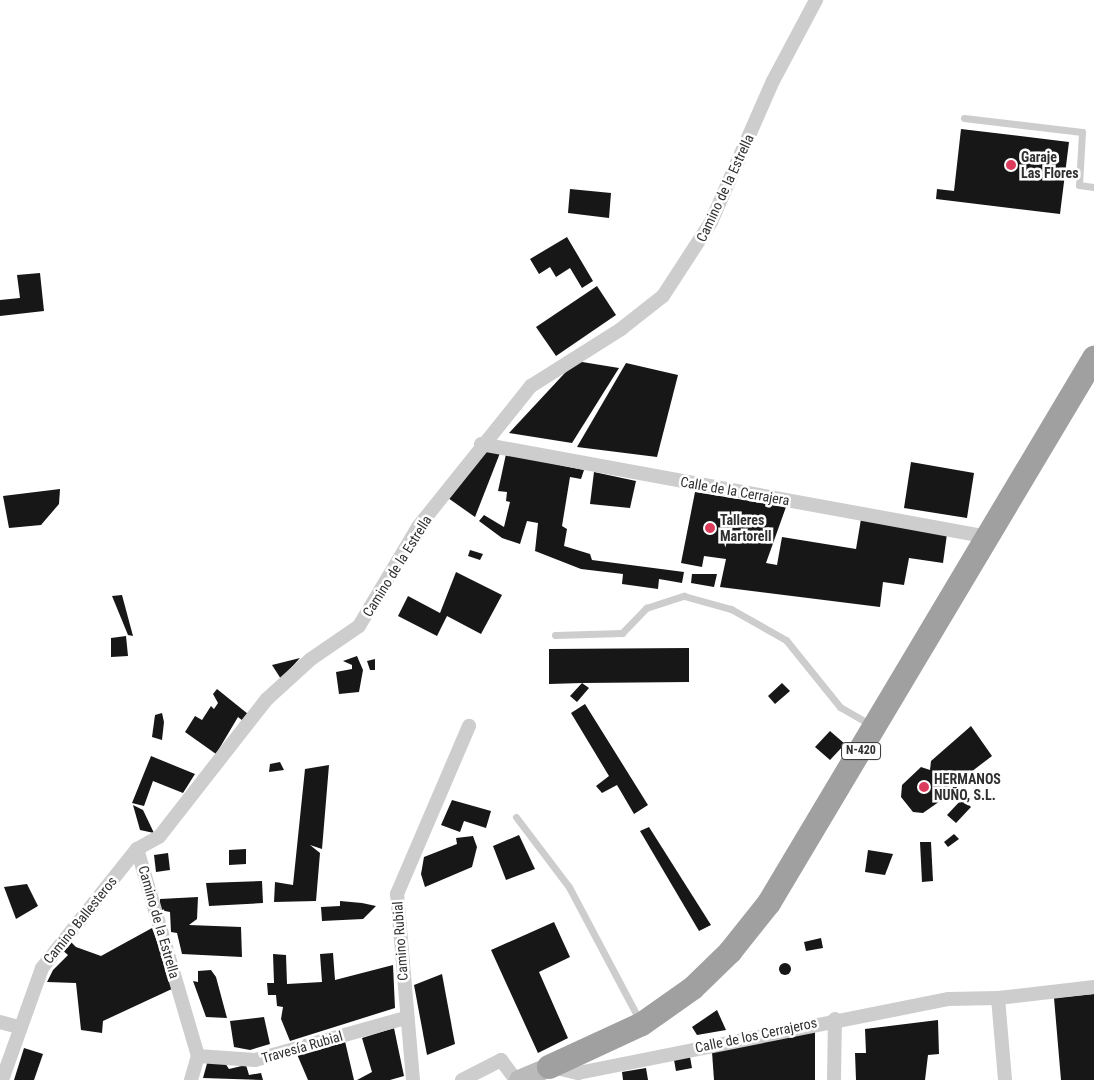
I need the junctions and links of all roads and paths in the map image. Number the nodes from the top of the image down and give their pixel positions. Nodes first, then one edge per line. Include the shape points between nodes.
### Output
1 (816, 0) edge
2 (964, 118) dead end
3 (1094, 187) edge
4 (1094, 358) edge
5 (482, 444) junction
6 (988, 537) junction
7 (555, 635) dead end
8 (469, 726) dead end
9 (875, 727) junction
10 (516, 817) dead end
11 (138, 849) junction
12 (1094, 987) edge
13 (998, 998) junction
14 (405, 1018) junction
15 (834, 1019) junction
16 (0, 1022) edge
17 (642, 1024) junction
18 (19, 1027) junction
19 (198, 1056) junction
20 (544, 1073) edge
21 (2, 1080) edge
22 (191, 1080) edge
23 (413, 1080) edge
24 (462, 1080) edge
25 (517, 1080) edge
26 (834, 1080) edge
27 (1005, 1080) edge

1 - 5 street, Camino de la Estrella via 773,81 711,222 663,296 621,329 531,386
2 - 3 lane via 1082,132 1079,184
4 - 6 highway, N-420
5 - 6 street, Calle de la Cerrajera
5 - 11 street, Camino de la Estrella via 418,527 359,626 311,658 267,699 159,836
6 - 9 highway, N-420
7 - 9 lane via 622,633 646,608 684,596 731,609 786,640 840,707
8 - 14 street, Camino Rubial via 397,894
9 - 17 highway, N-420 via 769,903 730,952 693,988
10 - 17 lane via 569,887
11 - 18 street, Camino Ballesteros via 42,968
11 - 19 street, Camino de la Estrella
12 - 13 street, Calle de los Cerrajeros
13 - 15 street, Calle de los Cerrajeros via 950,999
13 - 27 street
14 - 19 street, Travesía Rubial via 255,1060
14 - 23 street, Camino Rubial
15 - 20 street, Calle de los Cerrajeros via 578,1073
15 - 26 street
16 - 18 street
17 - 20 highway, N-420
18 - 21 street, Camino Ballesteros
19 - 22 street
20 - 25 main road
24 - 25 street via 501,1060

